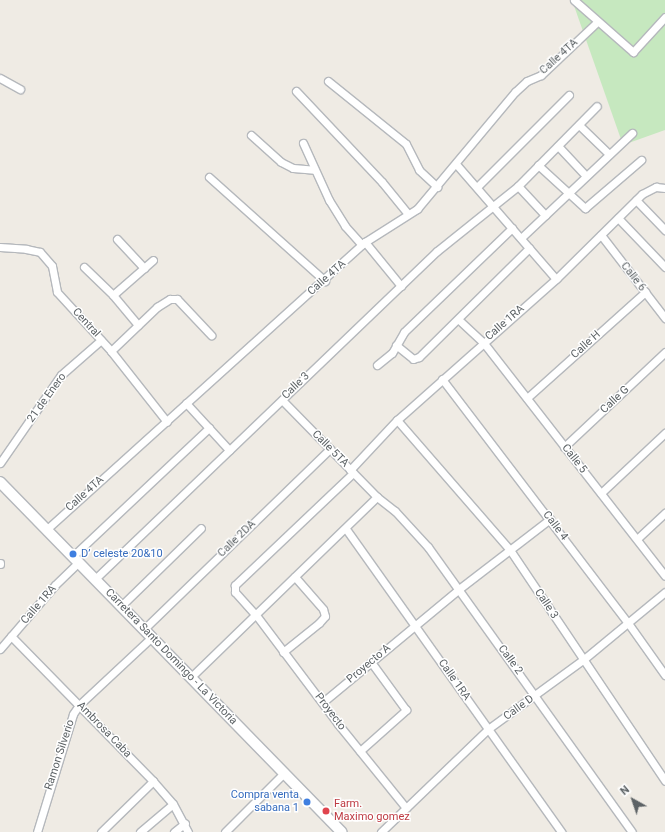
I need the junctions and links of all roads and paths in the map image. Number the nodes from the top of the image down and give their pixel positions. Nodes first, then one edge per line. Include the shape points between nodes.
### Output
1 (574, 0) edge
2 (665, 17) edge
3 (597, 22) junction
4 (0, 78) edge
5 (328, 81) dead end
6 (20, 88) dead end
7 (296, 92) dead end
8 (568, 95) dead end
9 (597, 106) dead end
10 (579, 125) junction
11 (632, 132) dead end
12 (251, 135) dead end
13 (303, 143) dead end
14 (558, 146) junction
15 (609, 154) junction
16 (641, 160) dead end
17 (456, 164) junction
18 (538, 165) junction
19 (314, 170) junction
20 (586, 176) junction
21 (209, 178) dead end
22 (518, 186) junction
23 (437, 187) junction
24 (477, 187) junction
25 (665, 188) edge
26 (567, 194) junction
27 (636, 200) junction
28 (493, 208) junction
29 (408, 214) junction
30 (544, 215) junction
31 (618, 218) junction
32 (512, 228) junction
33 (665, 230) edge
34 (601, 235) junction
35 (117, 238) dead end
36 (520, 238) junction
37 (364, 244) junction
38 (0, 247) edge
39 (530, 248) junction
40 (153, 260) dead end
41 (84, 267) dead end
42 (665, 267) edge
43 (144, 268) junction
44 (556, 279) junction
45 (325, 281) junction
46 (401, 286) junction
47 (645, 292) junction
48 (113, 295) junction
49 (665, 318) edge
50 (459, 320) junction
51 (138, 325) junction
52 (211, 335) dead end
53 (101, 340) junction
54 (483, 342) junction
55 (396, 345) junction
56 (111, 350) junction
57 (665, 352) edge
58 (377, 365) dead end
59 (442, 379) junction
60 (527, 398) junction
61 (282, 400) junction
62 (186, 403) junction
63 (396, 420) junction
64 (167, 422) junction
65 (209, 428) junction
66 (665, 433) edge
67 (564, 447) junction
68 (330, 449) junction
69 (229, 450) junction
70 (0, 463) edge
71 (352, 471) junction
72 (2, 487) edge
73 (601, 493) junction
74 (377, 497) junction
75 (665, 513) edge
76 (550, 519) junction
77 (46, 528) junction
78 (201, 528) dead end
79 (346, 529) junction
80 (638, 538) junction
81 (510, 550) junction
82 (76, 559) junction
83 (665, 576) edge
84 (295, 577) junction
85 (96, 578) junction
86 (459, 589) junction
87 (665, 592) edge
88 (122, 605) junction
89 (256, 615) junction
90 (628, 623) junction
91 (414, 625) junction
92 (144, 629) junction
93 (11, 636) junction
94 (152, 638) junction
95 (0, 649) edge
96 (283, 652) junction
97 (584, 659) junction
98 (371, 662) junction
99 (665, 675) edge
100 (192, 677) junction
101 (536, 695) junction
102 (323, 702) junction
103 (79, 705) junction
104 (488, 729) junction
105 (360, 751) junction
106 (283, 774) junction
107 (153, 781) junction
108 (665, 781) edge
109 (173, 804) junction
110 (406, 808) junction
111 (185, 823) junction
112 (37, 832) edge
113 (101, 832) edge
114 (140, 832) edge
115 (174, 832) edge
116 (188, 832) edge
117 (224, 832) edge
118 (341, 832) edge
119 (381, 832) edge
120 (561, 832) edge
121 (632, 832) edge

1 - 3 street
2 - 3 street via 633,52
3 - 17 street, Calle 4TA via 542,75 527,81 515,92 476,135
4 - 6 street
5 - 23 street via 406,144 419,170
7 - 29 street via 382,182
8 - 24 street
9 - 10 street, Calle 3
10 - 14 street, Calle 3
10 - 15 street
11 - 15 street
12 - 19 street via 281,162 293,168
13 - 19 street
14 - 18 street, Calle 3
14 - 20 street
15 - 20 street
16 - 26 street via 586,208
17 - 23 street, Calle 4TA
17 - 24 street
18 - 22 street, Calle 3
18 - 26 street
19 - 37 street via 346,226
20 - 26 street
21 - 45 street
22 - 28 street, Calle 3
22 - 30 street
23 - 29 street, Calle 4TA
24 - 28 street
25 - 27 street, Calle 1RA via 648,190
26 - 30 street
27 - 31 street, Calle 1RA
27 - 33 street
28 - 32 street
28 - 46 street, Calle 3 via 449,241
29 - 37 street, Calle 4TA
30 - 36 street
31 - 34 street, Calle 1RA
31 - 42 street
32 - 36 street
32 - 55 street via 404,332
34 - 44 street, Calle 1RA
34 - 47 street, Calle 6
35 - 43 street
36 - 39 street
37 - 45 street, Calle 4TA
37 - 46 street
38 - 53 street, Central via 26,248 40,252 52,266 57,292
39 - 44 street
39 - 50 street
40 - 43 street
41 - 48 street
43 - 48 street
44 - 54 street, Calle 1RA
45 - 62 street, Calle 4TA
46 - 61 street, Calle 3
47 - 49 street, Calle 6
47 - 60 street, Calle H
48 - 51 street
50 - 54 street, Calle 5
50 - 55 street via 417,359
51 - 52 street via 164,303 177,299
51 - 56 street
53 - 56 street, Central
53 - 70 street, 21 de Enero via 61,375
54 - 59 street, Calle 1RA
54 - 60 street, Calle 5
55 - 58 street
56 - 64 street, Central
57 - 67 street, Calle G
59 - 63 street, Calle 1RA
59 - 76 street, Calle 4
60 - 67 street, Calle 5
61 - 68 street, Calle 5TA
61 - 69 street, Calle 3
62 - 64 street, Calle 4TA
62 - 65 street
63 - 71 street, Calle 1RA
63 - 81 street, Calle 3
64 - 77 street, Calle 4TA
65 - 69 street
65 - 82 street, Calle 1RA
66 - 73 street
67 - 73 street, Calle 5
68 - 71 street, Calle 5TA
68 - 92 street, Calle 2DA
69 - 85 street, Calle 3
71 - 74 street, Calle 5TA
71 - 89 street, Calle 1RA via 236,585 235,592
72 - 77 main road, Carretera Santo Domingo - La Victoria
73 - 80 street, Calle 5
74 - 79 street
74 - 86 street, Calle 2 via 428,547
75 - 80 street
76 - 81 street, Proyecto A
76 - 90 street, Calle 4
77 - 82 main road, Carretera Santo Domingo - La Victoria
78 - 88 street
79 - 84 street
79 - 91 street, Calle 1RA
80 - 83 street, Calle 5
81 - 86 street, Proyecto A
81 - 97 street, Calle 3
82 - 85 main road, Carretera Santo Domingo - La Victoria
82 - 93 street, Calle 1RA
84 - 89 street
84 - 96 street via 323,609 325,616
85 - 88 main road, Carretera Santo Domingo - La Victoria
86 - 91 street, Proyecto A
86 - 101 street, Calle 2
87 - 90 street, Calle D
88 - 92 main road, Carretera Santo Domingo - La Victoria
89 - 96 street, Proyecto
89 - 100 street
90 - 97 street, Calle D
90 - 99 street, Calle 4
91 - 98 street, Proyecto A
91 - 104 street, Calle 1RA
92 - 94 main road, Carretera Santo Domingo - La Victoria
93 - 95 street, Calle 1RA
93 - 103 street, Ambrosa Caba
94 - 100 main road, Carretera Santo Domingo - La Victoria
94 - 103 street, Ramon Silverio
96 - 102 street, Proyecto
97 - 101 street, Calle D
97 - 108 street, Calle 3
98 - 102 street, Proyecto A
98 - 105 street via 406,707
100 - 106 main road, Carretera Santo Domingo - La Victoria
101 - 104 street, Calle D
101 - 121 street, Calle 2
102 - 105 street, Proyecto
103 - 107 street, Ambrosa Caba
103 - 112 street, Ramon Silverio via 71,721
104 - 110 street, Calle D
104 - 120 street, Calle 1RA
105 - 110 street, Proyecto
106 - 117 street
106 - 118 main road, Carretera Santo Domingo - La Victoria
107 - 109 street, Ambrosa Caba
107 - 113 street
109 - 111 street, Ambrosa Caba
109 - 114 street
110 - 119 street, Calle D
111 - 115 street
111 - 116 street, Ambrosa Caba

